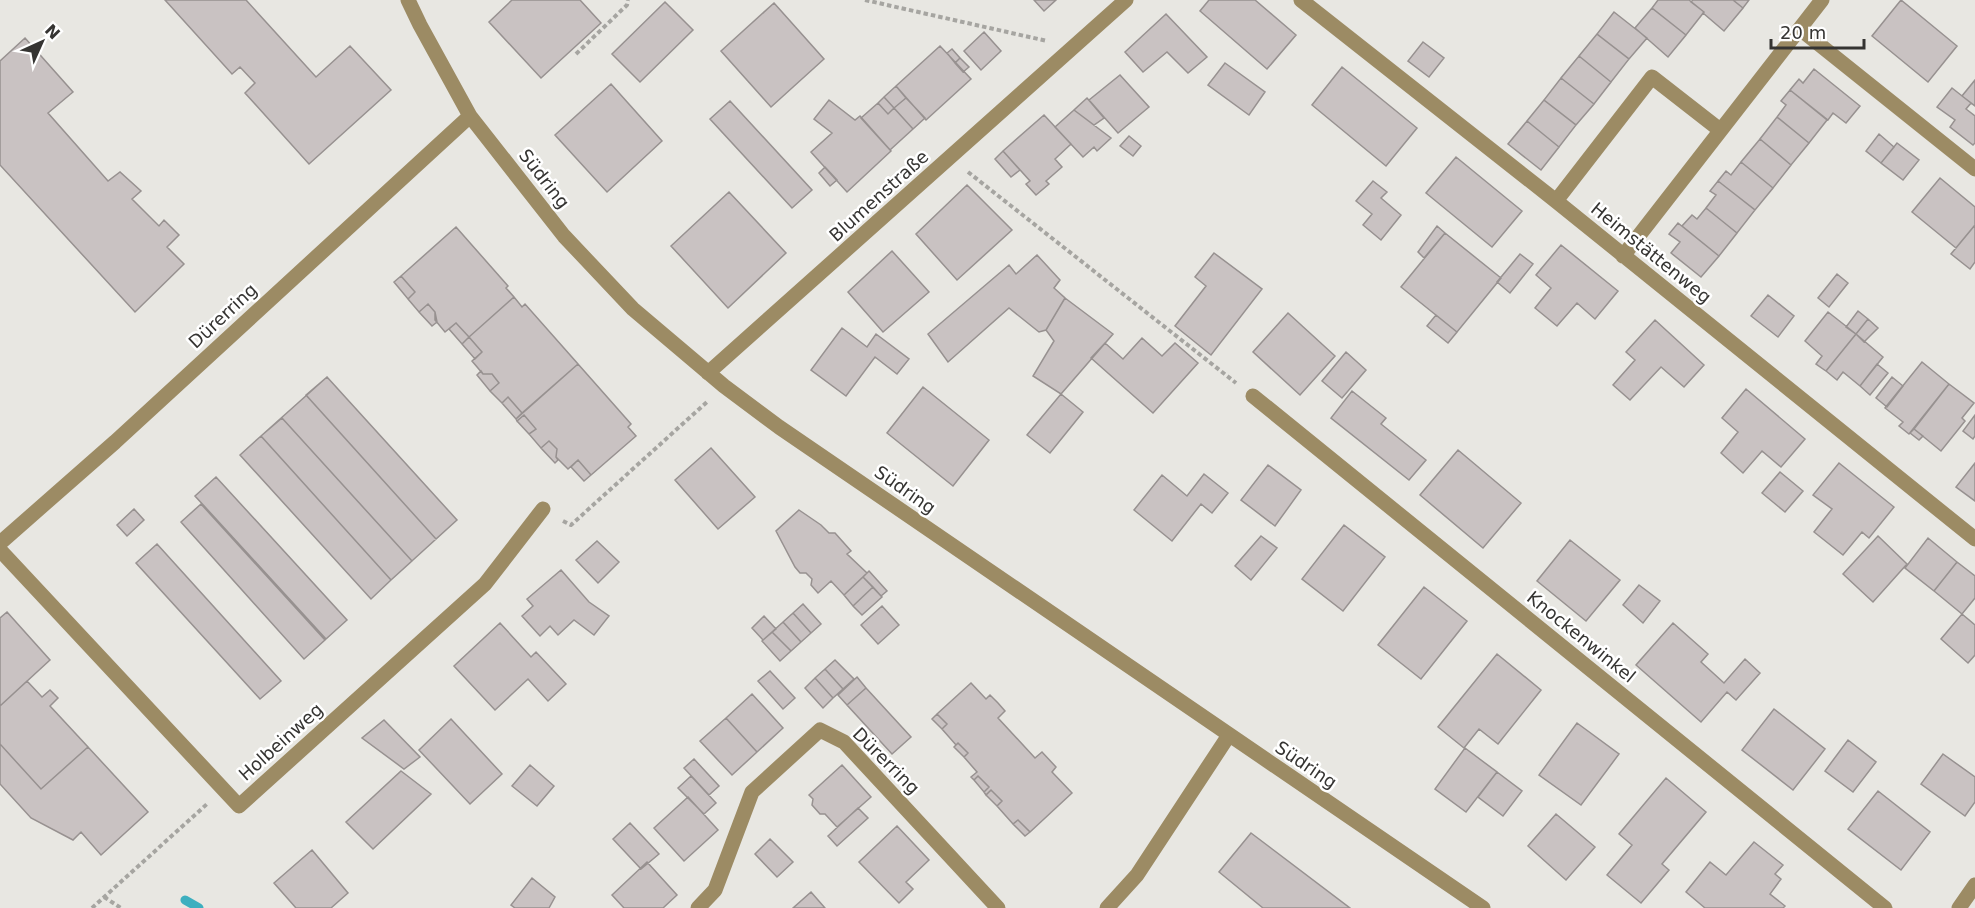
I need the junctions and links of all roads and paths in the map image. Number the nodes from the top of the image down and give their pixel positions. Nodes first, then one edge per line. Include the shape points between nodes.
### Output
1 (408, 0) edge
2 (628, 0) edge
3 (865, 0) edge
4 (1126, 0) edge
5 (1301, 0) edge
6 (1822, 0) edge
7 (1800, 29) junction
8 (1074, 47) junction
9 (576, 54) dead end
10 (470, 116) junction
11 (1720, 130) junction
12 (950, 158) junction
13 (1975, 169) edge
14 (1556, 201) junction
15 (1623, 256) junction
16 (708, 373) junction
17 (724, 386) junction
18 (1253, 396) joint
19 (543, 509) joint
20 (1975, 538) edge
21 (0, 543) edge
22 (0, 550) edge
23 (1229, 735) junction
24 (224, 789) junction
25 (1975, 885) edge
26 (104, 897) junction
27 (92, 908) edge
28 (121, 908) edge
29 (698, 908) edge
30 (998, 908) edge
31 (1107, 908) edge
32 (1482, 908) edge
33 (1885, 908) edge
34 (1959, 908) edge

1 - 10 street, Südring
2 - 9 path
3 - 8 path
4 - 8 street, Blumenstraße
5 - 14 street, Heimstättenweg
6 - 7 street
7 - 11 street
7 - 13 street
8 - 12 street, Blumenstraße
10 - 16 street, Südring via 564,236 633,309
10 - 21 street, Dürerring
11 - 14 street via 1652,77
11 - 15 street
12 - 16 street, Blumenstraße
12 - 18 path
14 - 15 street, Heimstättenweg
15 - 20 street, Heimstättenweg
16 - 17 street, Südring
17 - 19 path via 571,525
17 - 23 street, Südring via 788,434
18 - 33 street, Knockenwinkel
19 - 24 street, Holbeinweg via 485,585 239,806
22 - 24 street, Holbeinweg
23 - 31 street via 1137,875
23 - 32 street, Südring
24 - 26 path
25 - 34 street
26 - 27 path
26 - 28 path
29 - 30 street, Dürerring via 715,890 752,792 820,730 844,742

